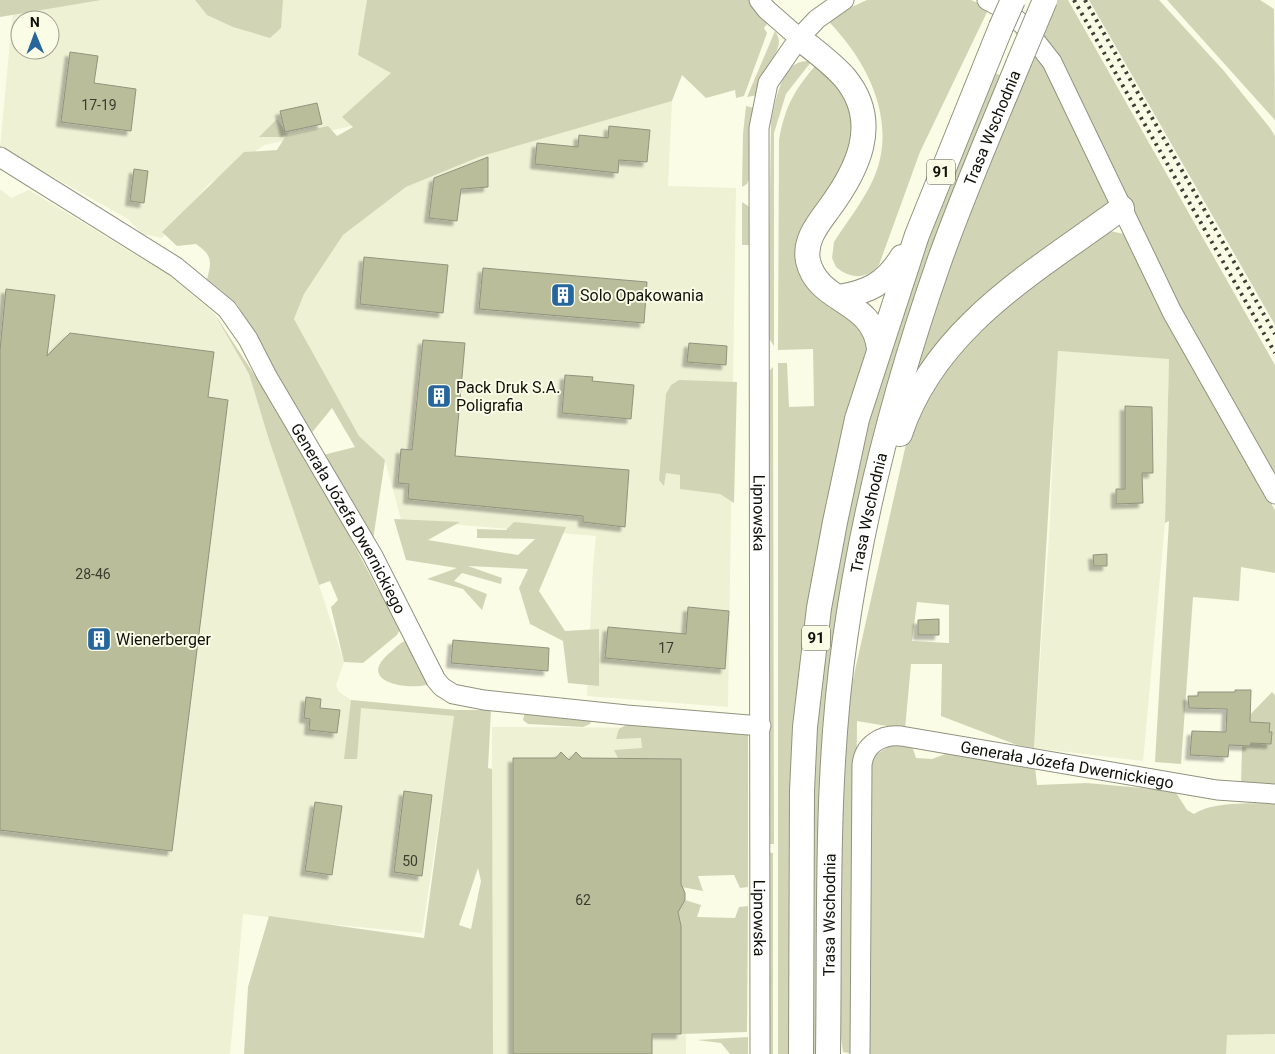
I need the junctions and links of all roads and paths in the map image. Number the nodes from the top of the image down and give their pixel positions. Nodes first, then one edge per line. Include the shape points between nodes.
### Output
1 (759, 0) edge
2 (844, 0) edge
3 (987, 0) edge
4 (1013, 0) edge
5 (1045, 0) edge
6 (799, 38) junction
7 (0, 157) edge
8 (1122, 208) junction
9 (917, 235) junction
10 (839, 297) junction
11 (879, 349) junction
12 (874, 484) junction
13 (1275, 494) edge
14 (761, 726) junction
15 (1275, 794) edge
16 (760, 1054) edge
17 (801, 1054) edge
18 (828, 1054) edge
19 (860, 1054) edge

1 - 6 street
2 - 6 street, Lipnowska via 817,19
3 - 8 street via 1023,25 1052,62
4 - 9 main road, Trasa Wschodnia / 91, bridge
5 - 12 main road, Trasa Wschodnia / 91, bridge via 939,261 900,380
6 - 10 main road via 845,78 853,90 862,119 862,148 855,170 815,230 808,249 814,276 820,285
6 - 14 street, Lipnowska via 768,83 759,128
7 - 14 street, Generała Józefa Dwernickiego via 176,267 227,309 248,339 373,556 436,680 447,691 484,700 563,709
8 - 12 main road via 983,312 949,346 916,393 893,454
8 - 13 street via 1181,328
9 - 10 main road via 884,282 869,290
9 - 11 main road, Trasa Wschodnia / 91
10 - 11 main road via 868,320 876,334
11 - 17 main road, Trasa Wschodnia / 91 via 858,419 835,522 819,608 805,727
12 - 18 main road, Trasa Wschodnia / 91 via 857,563 835,727
14 - 16 street, Lipnowska
15 - 19 street, Generała Józefa Dwernickiego via 1217,790 901,736 880,739 866,750 862,765

